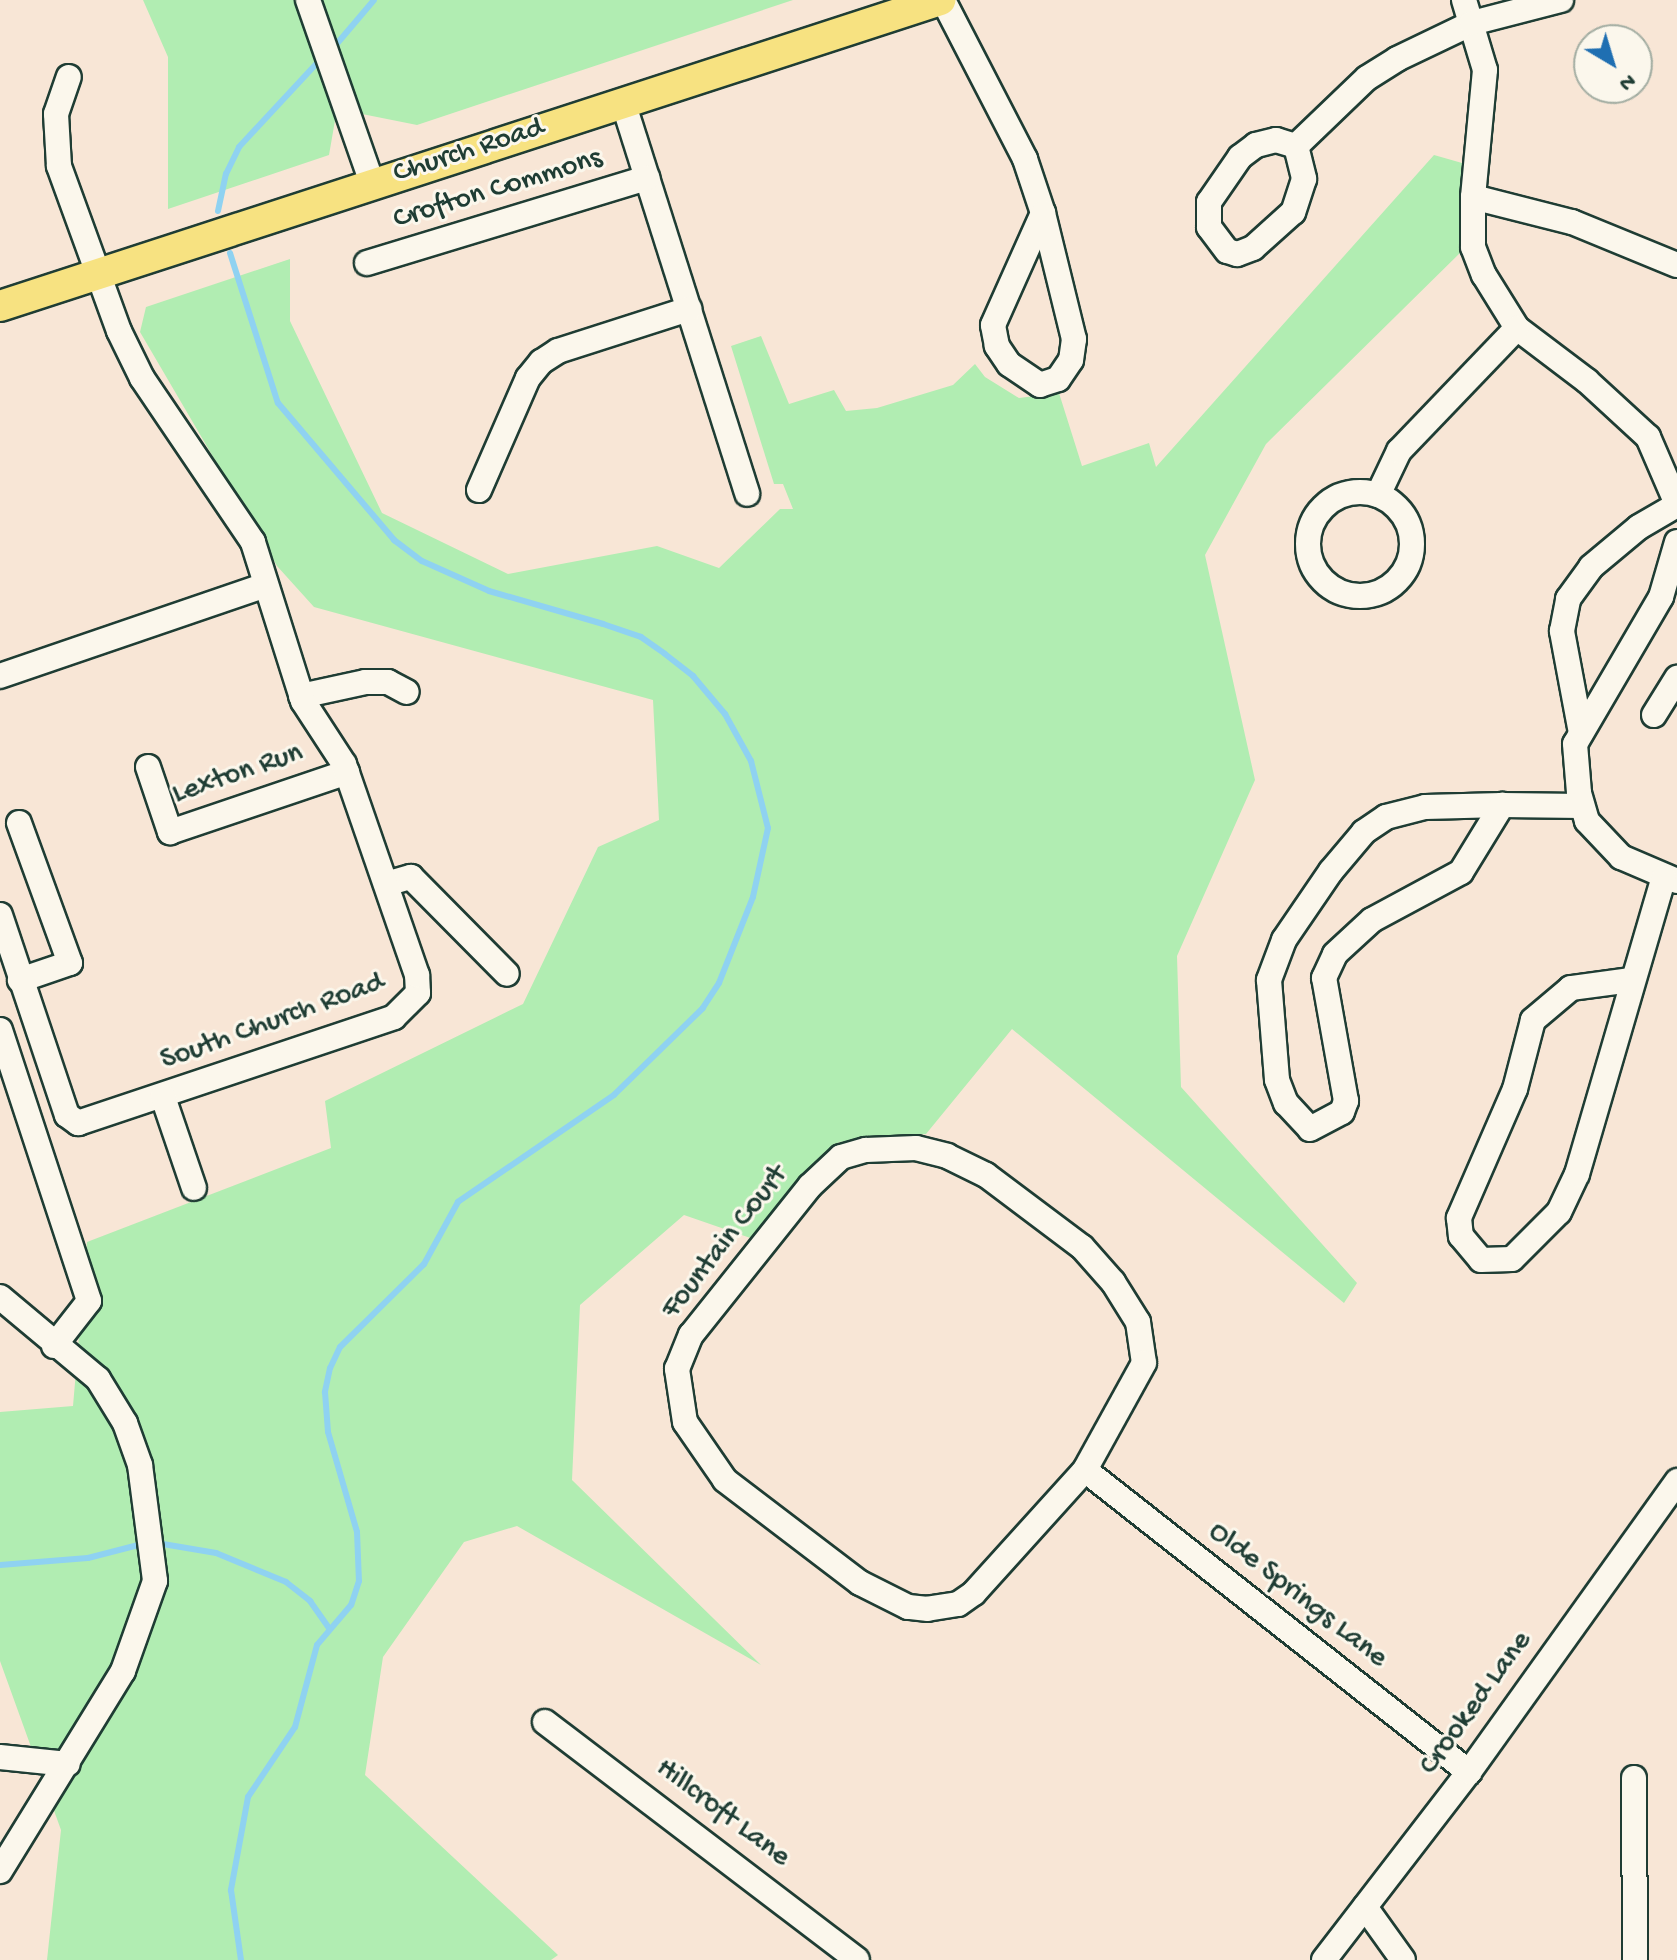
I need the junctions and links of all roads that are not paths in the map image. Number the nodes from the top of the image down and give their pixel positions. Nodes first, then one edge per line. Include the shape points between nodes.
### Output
1 (308, 0) edge
2 (942, 0) edge
3 (1561, 0) edge
4 (1468, 12) edge
5 (69, 77) dead end
6 (623, 102) junction
7 (1296, 146) junction
8 (647, 178) junction
9 (372, 183) junction
10 (1473, 197) junction
11 (1043, 213) junction
12 (367, 263) dead end
13 (1677, 265) edge
14 (100, 272) junction
15 (0, 306) edge
16 (689, 309) junction
17 (1517, 328) junction
18 (479, 490) dead end
19 (747, 494) dead end
20 (1378, 495) junction
21 (1677, 505) edge
22 (1677, 542) edge
23 (263, 586) junction
24 (1669, 602) edge
25 (0, 676) edge
26 (1677, 678) edge
27 (407, 692) dead end
28 (301, 696) junction
29 (1654, 715) dead end
30 (1581, 733) junction
31 (148, 767) dead end
32 (347, 772) junction
33 (1502, 805) junction
34 (1582, 806) junction
35 (19, 823) dead end
36 (1670, 879) edge
37 (386, 884) junction
38 (0, 915) edge
39 (507, 974) dead end
40 (20, 980) junction
41 (1631, 980) junction
42 (0, 1030) edge
43 (163, 1097) junction
44 (194, 1188) dead end
45 (0, 1297) edge
46 (54, 1346) junction
47 (1085, 1470) junction
48 (1677, 1481) edge
49 (545, 1722) dead end
50 (0, 1757) edge
51 (68, 1764) junction
52 (1469, 1772) junction
53 (1634, 1778) dead end
54 (0, 1871) edge
55 (1365, 1907) junction
56 (857, 1960) edge
57 (1324, 1960) edge
58 (1403, 1960) edge
59 (1635, 1960) edge

1 - 9 street
2 - 6 main road, Church Road
2 - 11 street via 1025,159
3 - 4 street
4 - 7 street via 1367,78
4 - 10 street via 1485,70
5 - 14 street, South Church Road via 56,114 57,153
6 - 8 street, Crofton Commons
6 - 9 main road, Church Road
7 - 7 street via 1304,179 1293,212 1253,248 1237,254 1227,251 1209,227 1209,202 1240,157 1256,145 1276,140
8 - 12 street, Crofton Commons
8 - 16 street, Crofton Commons
9 - 14 main road, Church Road
10 - 13 street via 1561,218
10 - 17 street via 1473,247
11 - 11 street via 1074,339 1071,360 1058,379 1040,385 1009,364 997,346 993,325
14 - 15 main road, Church Road
14 - 23 street, South Church Road via 119,331 142,378 253,542
16 - 18 street via 558,351 541,362 528,378
16 - 19 street, Crofton Commons
17 - 20 street via 1399,451
17 - 21 street via 1587,381 1648,437
20 - 20 street via 1352,492 1335,498 1311,523 1308,550 1316,575 1345,595 1362,597 1386,590 1411,557 1408,524 1399,509
21 - 30 street via 1639,527 1591,567 1568,599 1562,631
22 - 24 street
23 - 25 street
23 - 28 street, South Church Road
24 - 30 street
26 - 29 street
27 - 28 street via 388,682 365,682
28 - 32 street, South Church Road
30 - 34 street via 1575,744
31 - 32 street, Lexton Run via 170,832
32 - 37 street, South Church Road
33 - 33 street via 1461,872 1372,920 1335,954 1324,978 1346,1101 1342,1112 1310,1129 1286,1103 1277,1080 1269,980 1284,940 1331,871 1364,832 1386,817 1425,807
33 - 34 street
34 - 36 street via 1587,821 1621,857
35 - 40 street via 70,963
36 - 41 street
37 - 39 street via 411,877
37 - 43 street, South Church Road via 417,975 418,993 410,1006 394,1017
38 - 40 street, South Church Road
40 - 43 street, South Church Road via 67,1115 90,1123
41 - 41 street via 1577,1174 1559,1212 1512,1259 1481,1260 1461,1236 1459,1218 1515,1089 1533,1020 1571,988
42 - 46 street via 89,1301
43 - 44 street
45 - 46 street
46 - 51 street via 98,1379 134,1441 155,1581 123,1671
47 - 47 street, Fountain Court via 974,1593 958,1604 908,1607 860,1583 711,1466 688,1430 678,1401 681,1353 810,1186 841,1157 916,1148 947,1156 986,1175 1082,1247 1138,1322 1144,1363
47 - 52 street, Olde Springs Lane
48 - 52 street, Crooked Lane
49 - 56 street, Hillcroft Lane
50 - 51 street
51 - 54 street
52 - 55 street, Crooked Lane
53 - 59 street
55 - 57 street, Crooked Lane
55 - 58 street

